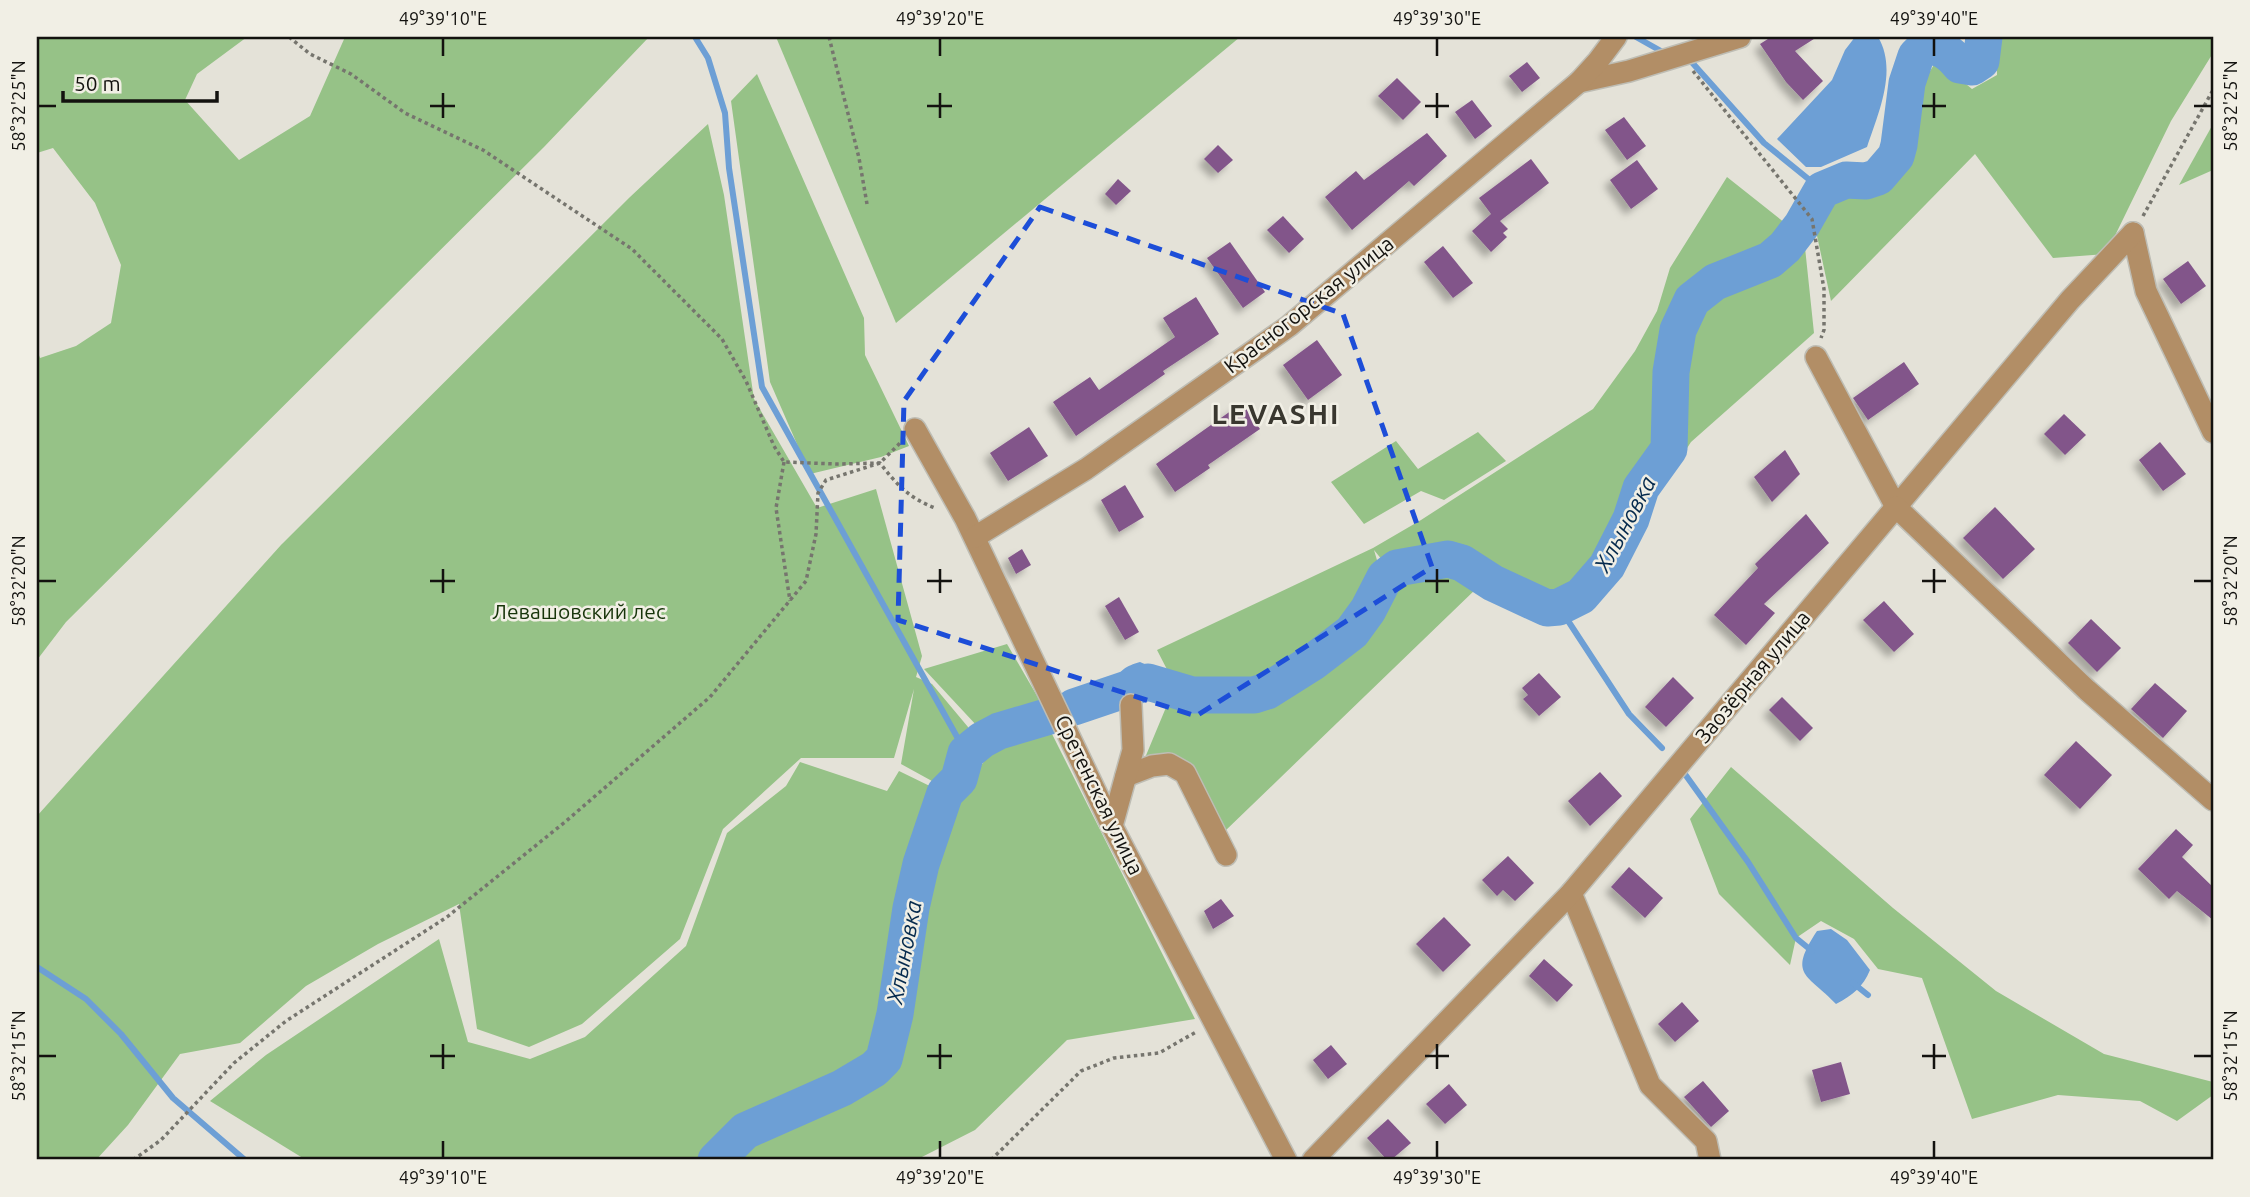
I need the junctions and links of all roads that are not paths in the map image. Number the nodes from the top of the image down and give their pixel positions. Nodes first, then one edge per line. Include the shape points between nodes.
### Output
1 (1616, 37) edge
2 (1741, 37) edge
3 (1579, 82) junction
4 (1816, 357) road end
5 (915, 429) road end
6 (2213, 432) edge
7 (1896, 507) junction
8 (970, 528) junction
9 (1131, 705) dead end
10 (1126, 776) junction
11 (2213, 800) edge
12 (1112, 826) junction
13 (1226, 855) dead end
14 (1571, 893) junction
15 (1286, 1160) edge
16 (1313, 1160) edge
17 (1710, 1160) edge

1 - 3 street, Красногорская улица
2 - 3 street
3 - 8 street, Красногорская улица via 1289,326 1086,469
4 - 7 street
5 - 8 street, Сретенская улица
6 - 7 street, Заозёрная улица via 2146,291 2133,233 2070,300
7 - 11 street via 2087,690
7 - 14 street, Заозёрная улица
8 - 12 street, Сретенская улица
9 - 10 street via 1133,750
10 - 12 street
10 - 13 street via 1169,764 1185,773
12 - 15 street, Сретенская улица
14 - 16 street, Заозёрная улица
14 - 17 street via 1650,1085 1706,1141

